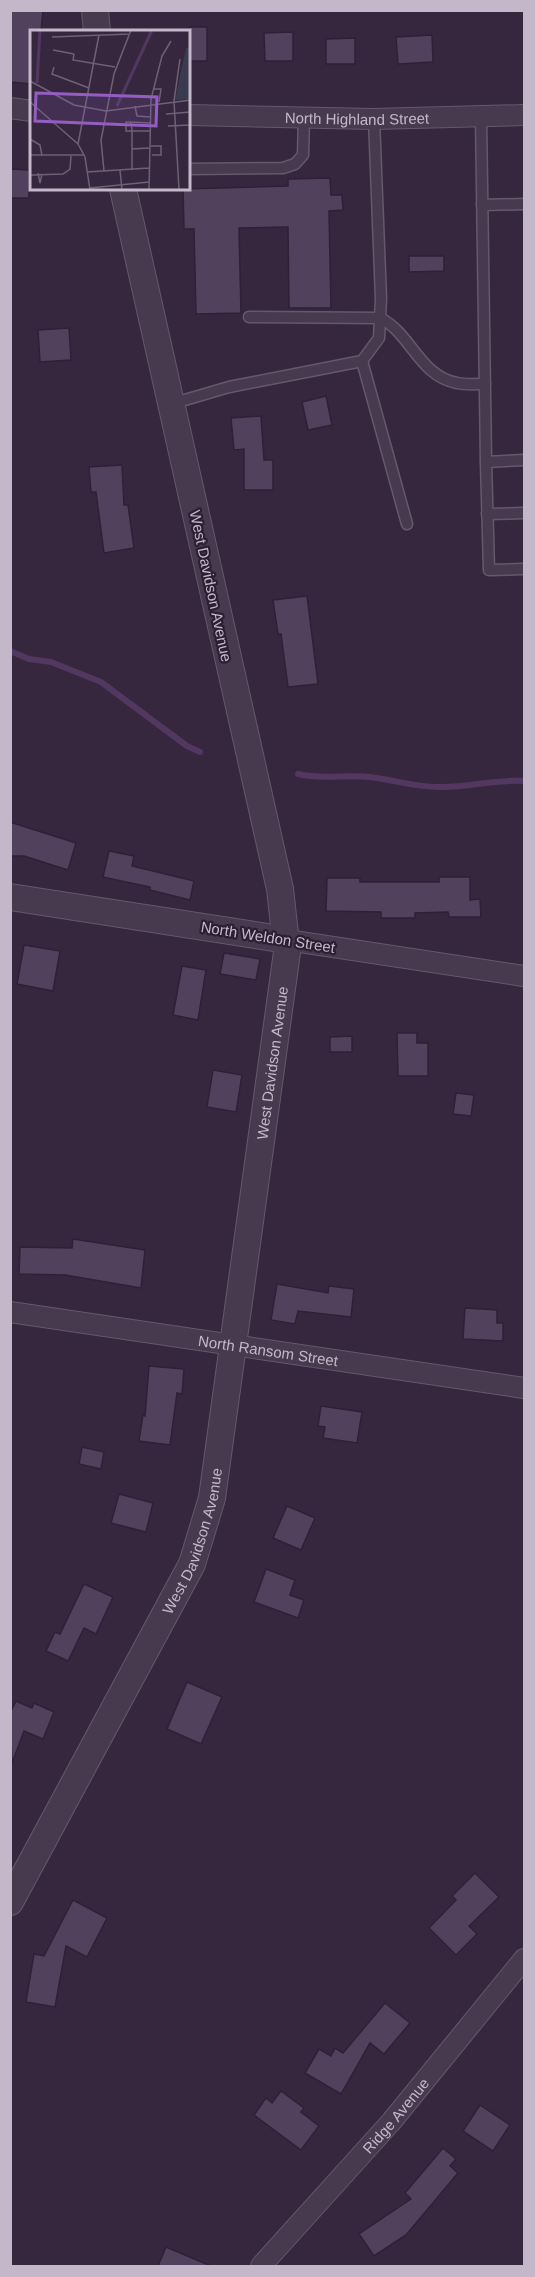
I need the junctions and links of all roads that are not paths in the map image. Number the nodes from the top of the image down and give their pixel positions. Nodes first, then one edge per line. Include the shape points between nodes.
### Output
1 (95, 10) edge
2 (98, 30) edge
3 (10, 108) edge
4 (30, 111) edge
5 (190, 115) edge
6 (525, 115) edge
7 (481, 116) junction
8 (304, 117) junction
9 (374, 119) junction
10 (190, 169) edge
11 (123, 190) edge
12 (525, 204) edge
13 (482, 205) junction
14 (249, 317) dead end
15 (380, 318) junction
16 (362, 361) junction
17 (485, 384) junction
18 (171, 404) junction
19 (525, 460) edge
20 (486, 462) junction
21 (525, 513) edge
22 (487, 514) junction
23 (407, 524) dead end
24 (525, 569) edge
25 (10, 897) edge
26 (287, 940) junction
27 (525, 976) edge
28 (10, 1312) edge
29 (234, 1344) junction
30 (525, 1388) edge
31 (10, 1902) edge
32 (525, 1959) edge
33 (261, 2266) edge

1 - 2 street
3 - 4 street
5 - 8 street, North Highland Street
6 - 7 street, North Highland Street
7 - 9 street, North Highland Street
7 - 13 lane
8 - 9 street, North Highland Street
8 - 10 lane via 303,155 295,164 283,168
9 - 15 lane
11 - 18 street, West Davidson Avenue
12 - 13 lane
13 - 17 lane
14 - 15 lane
15 - 16 lane via 379,338
15 - 17 lane via 392,324 426,367 439,377 456,383
16 - 18 lane via 229,387
16 - 23 lane
17 - 20 lane
18 - 26 street, West Davidson Avenue via 280,889
19 - 20 lane
20 - 22 lane
21 - 22 lane
22 - 24 lane via 489,570
25 - 26 street, North Weldon Street
26 - 27 street, North Weldon Street
26 - 29 street, West Davidson Avenue via 276,1049
28 - 29 street, North Ransom Street
29 - 30 street, North Ransom Street
29 - 31 street, West Davidson Avenue via 212,1498 192,1564
32 - 33 street, Ridge Avenue via 391,2122

